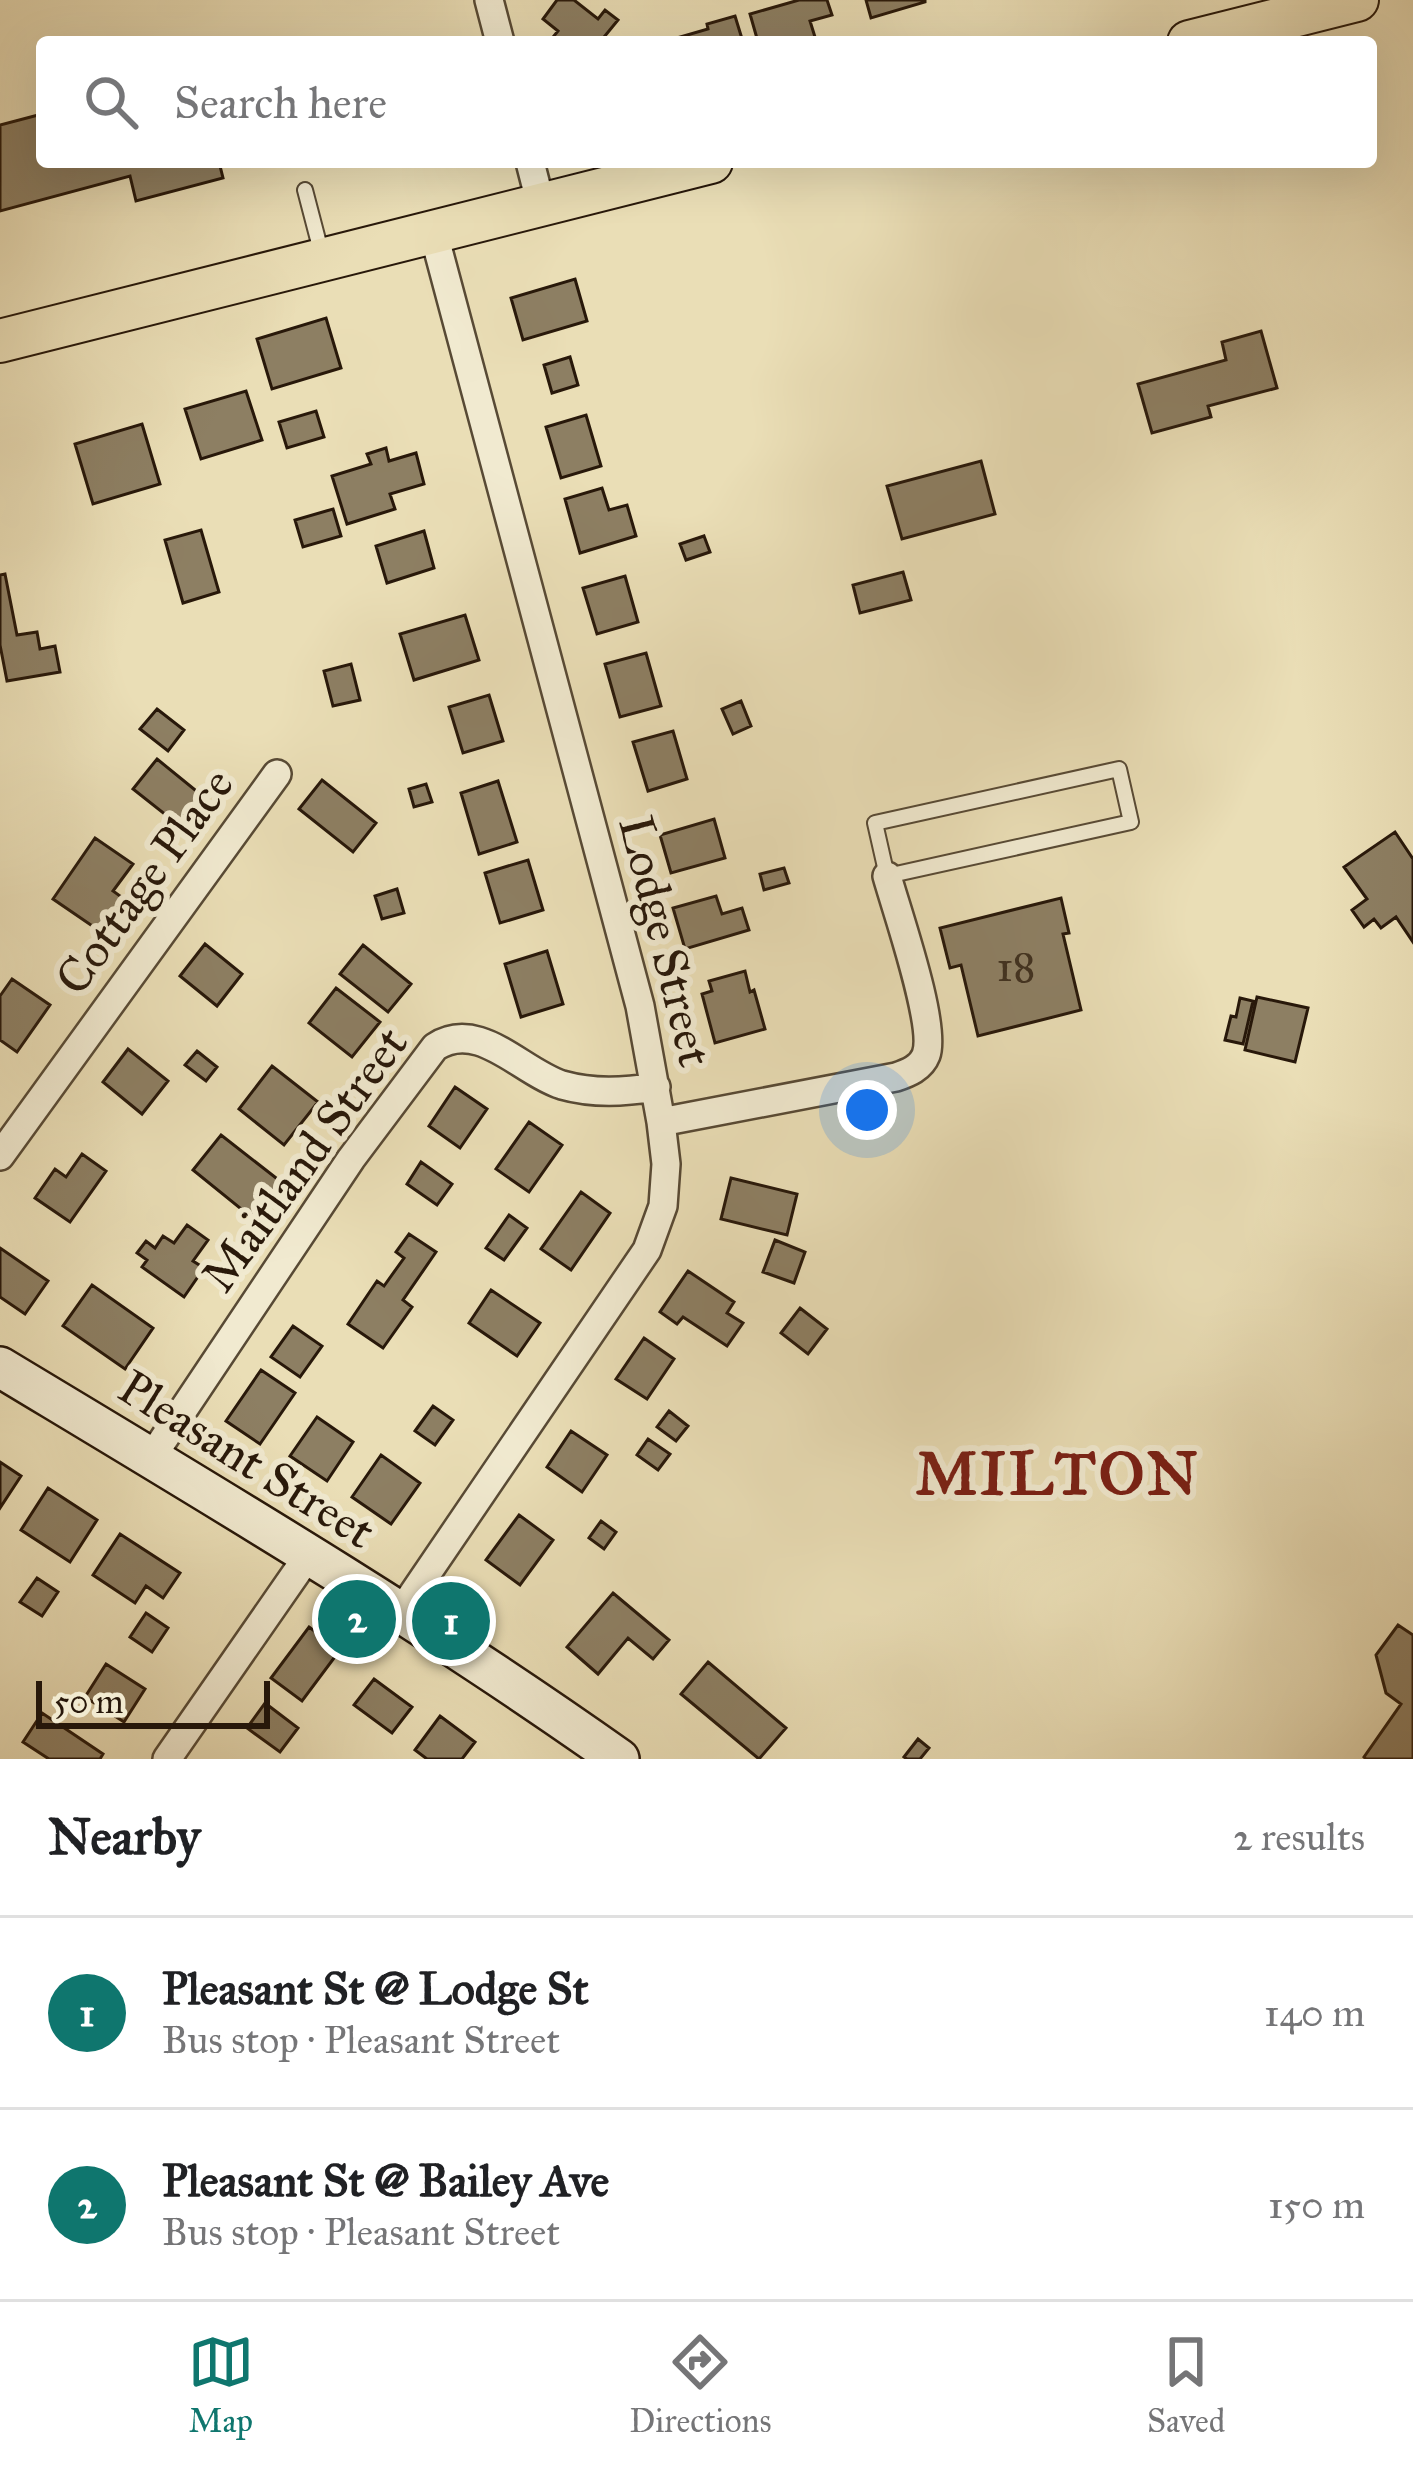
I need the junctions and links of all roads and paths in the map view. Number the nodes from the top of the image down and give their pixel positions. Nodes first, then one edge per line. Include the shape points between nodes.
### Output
1 (489, 0) edge
2 (1357, 0) edge
3 (498, 36) edge
4 (1213, 36) edge
5 (532, 168) edge
6 (687, 168) edge
7 (305, 190) dead end
8 (541, 205) junction
9 (433, 231) junction
10 (323, 260) junction
11 (0, 341) edge
12 (277, 774) dead end
13 (887, 876) junction
14 (656, 1087) junction
15 (662, 1122) junction
16 (0, 1156) edge
17 (0, 1367) edge
18 (151, 1458) junction
19 (308, 1556) junction
20 (400, 1613) junction
21 (167, 1759) edge
22 (620, 1759) edge

1 - 3 street
2 - 4 main road
5 - 8 street
6 - 8 main road
7 - 10 lane
8 - 9 main road
9 - 10 main road
9 - 14 street, Lodge Street
10 - 11 main road
12 - 16 street, Cottage Place
13 - 13 lane via 1131,822 1119,769 875,824
13 - 15 street via 927,1024 917,1068
14 - 15 street, Lodge Street
14 - 18 street, Maitland Street via 574,1088 464,1036 435,1047
15 - 20 street, Lodge Street via 666,1187 646,1250
17 - 18 street, Pleasant Street
18 - 19 street, Pleasant Street
19 - 20 street, Pleasant Street
19 - 21 street
20 - 22 street, Pleasant Street

